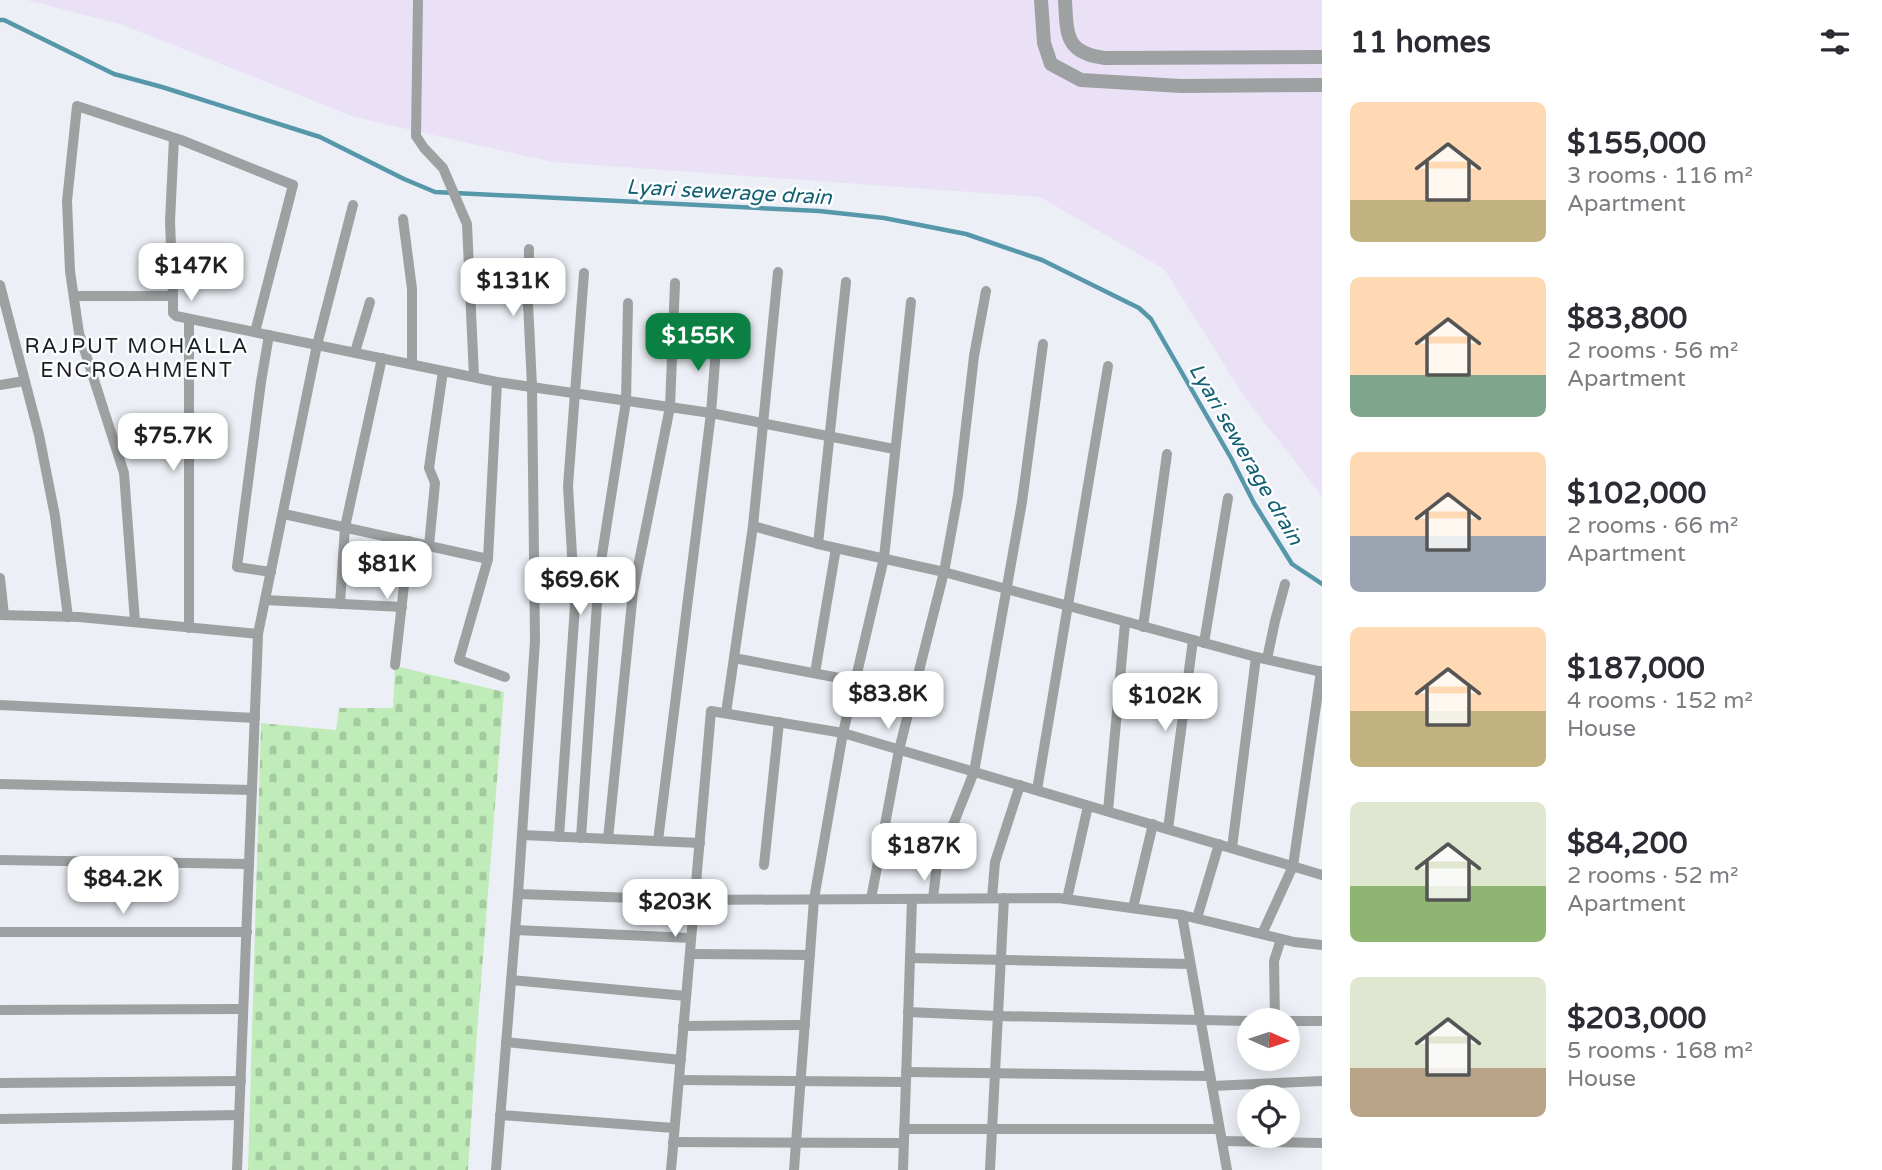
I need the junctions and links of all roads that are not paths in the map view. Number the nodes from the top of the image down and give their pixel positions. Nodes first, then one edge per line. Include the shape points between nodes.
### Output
1 (418, 0) edge
2 (1041, 0) edge
3 (1065, 0) edge
4 (1322, 57) edge
5 (1322, 85) edge
6 (174, 138) junction
7 (353, 205) dead end
8 (403, 219) dead end
9 (529, 249) dead end
10 (778, 272) dead end
11 (584, 273) dead end
12 (846, 282) dead end
13 (675, 283) dead end
14 (0, 285) edge
15 (986, 291) dead end
16 (74, 296) junction
17 (173, 296) junction
18 (370, 302) dead end
19 (911, 302) dead end
20 (628, 303) dead end
21 (189, 319) junction
22 (255, 332) junction
23 (270, 335) junction
24 (717, 336) dead end
25 (1043, 344) dead end
26 (317, 345) junction
27 (355, 352) junction
28 (383, 358) junction
29 (412, 364) junction
30 (1108, 366) dead end
31 (443, 371) junction
32 (474, 377) junction
33 (24, 381) junction
34 (497, 382) junction
35 (0, 385) edge
36 (532, 386) junction
37 (575, 392) junction
38 (626, 401) junction
39 (670, 407) junction
40 (710, 413) junction
41 (763, 423) junction
42 (830, 437) junction
43 (894, 449) junction
44 (1167, 454) dead end
45 (1228, 498) dead end
46 (284, 514) junction
47 (753, 526) junction
48 (345, 527) junction
49 (409, 541) junction
50 (818, 544) junction
51 (429, 546) junction
52 (836, 548) junction
53 (884, 558) junction
54 (488, 559) junction
55 (271, 572) junction
56 (944, 572) junction
57 (0, 578) edge
58 (1285, 584) dead end
59 (1007, 590) junction
60 (265, 600) junction
61 (340, 604) junction
62 (1067, 605) junction
63 (402, 607) junction
64 (2, 615) edge
65 (68, 617) junction
66 (135, 622) junction
67 (1125, 622) junction
68 (1143, 627) junction
69 (189, 628) junction
70 (258, 634) junction
71 (1198, 642) junction
72 (734, 658) junction
73 (1262, 658) junction
74 (396, 665) dead end
75 (1321, 671) edge
76 (815, 673) junction
77 (505, 677) dead end
78 (855, 681) junction
79 (0, 705) edge
80 (726, 713) junction
81 (255, 718) junction
82 (779, 722) junction
83 (843, 733) junction
84 (899, 750) junction
85 (974, 772) junction
86 (0, 784) edge
87 (1020, 785) junction
88 (252, 790) junction
89 (1037, 790) junction
90 (1088, 806) junction
91 (1108, 811) junction
92 (1153, 824) junction
93 (1168, 829) junction
94 (522, 835) junction
95 (559, 837) junction
96 (581, 838) junction
97 (608, 839) junction
98 (658, 841) junction
99 (700, 843) junction
100 (1219, 844) junction
101 (1232, 848) junction
102 (0, 860) edge
103 (249, 864) junction
104 (764, 865) dead end
105 (1293, 866) junction
106 (1322, 874) edge
107 (518, 894) junction
108 (912, 898) junction
109 (933, 898) junction
110 (998, 898) junction
111 (814, 899) junction
112 (871, 899) junction
113 (1067, 899) junction
114 (695, 900) junction
115 (1133, 908) junction
116 (1182, 915) junction
117 (1197, 918) junction
118 (515, 930) junction
119 (0, 932) edge
120 (247, 932) junction
121 (1262, 934) junction
122 (691, 938) junction
123 (1281, 939) junction
124 (1322, 945) edge
125 (690, 954) junction
126 (810, 955) junction
127 (910, 958) junction
128 (1001, 960) junction
129 (1190, 964) junction
130 (511, 980) junction
131 (686, 996) junction
132 (1275, 1008) edge
133 (243, 1009) junction
134 (0, 1010) edge
135 (908, 1012) junction
136 (998, 1016) junction
137 (1200, 1021) junction
138 (1237, 1021) edge
139 (1300, 1021) edge
140 (1322, 1021) edge
141 (804, 1025) junction
142 (683, 1026) junction
143 (506, 1042) junction
144 (681, 1060) junction
145 (995, 1073) junction
146 (906, 1077) junction
147 (679, 1080) junction
148 (241, 1081) junction
149 (800, 1081) junction
150 (1211, 1081) junction
151 (1322, 1081) edge
152 (0, 1083) edge
153 (239, 1115) junction
154 (500, 1115) junction
155 (0, 1119) edge
156 (674, 1128) junction
157 (904, 1129) junction
158 (992, 1129) junction
159 (1219, 1129) junction
160 (1222, 1141) junction
161 (673, 1142) junction
162 (796, 1143) junction
163 (904, 1143) junction
164 (1322, 1143) edge
165 (237, 1170) edge
166 (496, 1170) edge
167 (671, 1170) edge
168 (794, 1170) edge
169 (903, 1170) edge
170 (990, 1170) edge
171 (1227, 1170) edge

1 - 32 street via 416,136 443,168 467,224
2 - 5 street via 1044,43 1051,64 1081,80 1181,86
3 - 4 street via 1071,44 1091,56
6 - 16 street via 77,106 67,201
6 - 17 street
6 - 22 street via 293,185
7 - 26 street
8 - 29 street via 412,289
9 - 36 street
10 - 41 street
11 - 37 street
12 - 42 street
13 - 39 street
14 - 33 street
15 - 56 street
16 - 17 street
16 - 66 street via 79,333 124,472
17 - 21 street via 174,315
18 - 27 street
19 - 43 street
20 - 38 street
21 - 22 street
21 - 69 street
22 - 23 street
23 - 26 street
23 - 55 street via 237,567
24 - 40 street
25 - 59 street
26 - 27 street
26 - 46 street
27 - 28 street
28 - 29 street
28 - 48 street
29 - 31 street
30 - 62 street
31 - 32 street
31 - 51 street via 429,468 435,483
32 - 34 street
33 - 35 street
33 - 65 street via 55,516
34 - 36 street
34 - 54 street
36 - 37 street
36 - 94 street via 535,641
37 - 38 street
37 - 95 street via 568,486 575,606
38 - 39 street
38 - 96 street via 599,574
39 - 40 street
39 - 97 street via 633,592
40 - 41 street
40 - 98 street
41 - 42 street
41 - 47 street
42 - 43 street
42 - 50 street
43 - 53 street
44 - 68 street
45 - 71 street
46 - 48 street
46 - 55 street
47 - 50 street
47 - 72 street
48 - 49 street
48 - 61 street
49 - 51 street
49 - 63 street
50 - 52 street
51 - 54 street
52 - 53 street
52 - 76 street
53 - 56 street
53 - 78 street
54 - 77 street via 458,660
55 - 60 street
56 - 59 street
56 - 84 street
57 - 64 street
58 - 73 street
59 - 62 street
59 - 85 street
60 - 61 street
60 - 70 street
61 - 63 street
62 - 67 street
62 - 89 street
63 - 74 street
64 - 65 street
65 - 66 street
66 - 69 street
67 - 68 street
67 - 91 street
68 - 71 street
69 - 70 street
70 - 81 street
71 - 73 street
71 - 93 street
72 - 76 street
72 - 80 street
73 - 75 street
73 - 101 street
75 - 105 street
76 - 78 street
78 - 83 street
79 - 81 street
80 - 82 street
80 - 99 street via 711,711
81 - 88 street
82 - 83 street
82 - 104 street
83 - 84 street
83 - 111 street
84 - 85 street
84 - 112 street
85 - 87 street
85 - 109 street via 937,865
86 - 88 street
87 - 89 street
87 - 110 street via 995,862
88 - 103 street
89 - 90 street
90 - 91 street
90 - 113 street
91 - 92 street
92 - 93 street
92 - 115 street
93 - 100 street
94 - 95 street
94 - 107 street
95 - 96 street
96 - 97 street
97 - 98 street
98 - 99 street
99 - 114 street
100 - 101 street
100 - 117 street
101 - 105 street
102 - 103 street
103 - 120 street
105 - 106 street
105 - 121 street
107 - 114 street
107 - 118 street
108 - 109 street
108 - 112 street
108 - 127 street
109 - 110 street
110 - 113 street
110 - 128 street
111 - 112 street
111 - 114 street
111 - 126 street
113 - 115 street
114 - 122 street
115 - 116 street
116 - 117 street
116 - 129 street
117 - 121 street
118 - 122 street
118 - 130 street
119 - 120 street
120 - 133 street
121 - 123 street
122 - 125 street
123 - 124 street
123 - 132 street via 1274,961
125 - 126 street
125 - 131 street
126 - 141 street
127 - 128 street
127 - 135 street
128 - 129 street
128 - 136 street
129 - 137 street
130 - 131 street
130 - 143 street
131 - 142 street
133 - 134 street
133 - 148 street
135 - 136 street
135 - 146 street
136 - 137 street
136 - 145 street
137 - 138 street
137 - 150 street
139 - 140 street
141 - 142 street
141 - 149 street
142 - 144 street
143 - 144 street
143 - 154 street
144 - 147 street
145 - 146 street
145 - 150 street
145 - 158 street
146 - 149 street
146 - 157 street
147 - 149 street
147 - 156 street
148 - 152 street
148 - 153 street
149 - 162 street
150 - 151 street
150 - 159 street
153 - 155 street
153 - 165 street
154 - 156 street
154 - 166 street
156 - 161 street
157 - 158 street
157 - 163 street
158 - 159 street
158 - 170 street
159 - 160 street
160 - 164 street
160 - 171 street
161 - 162 street
161 - 167 street
162 - 163 street
162 - 168 street
163 - 169 street

